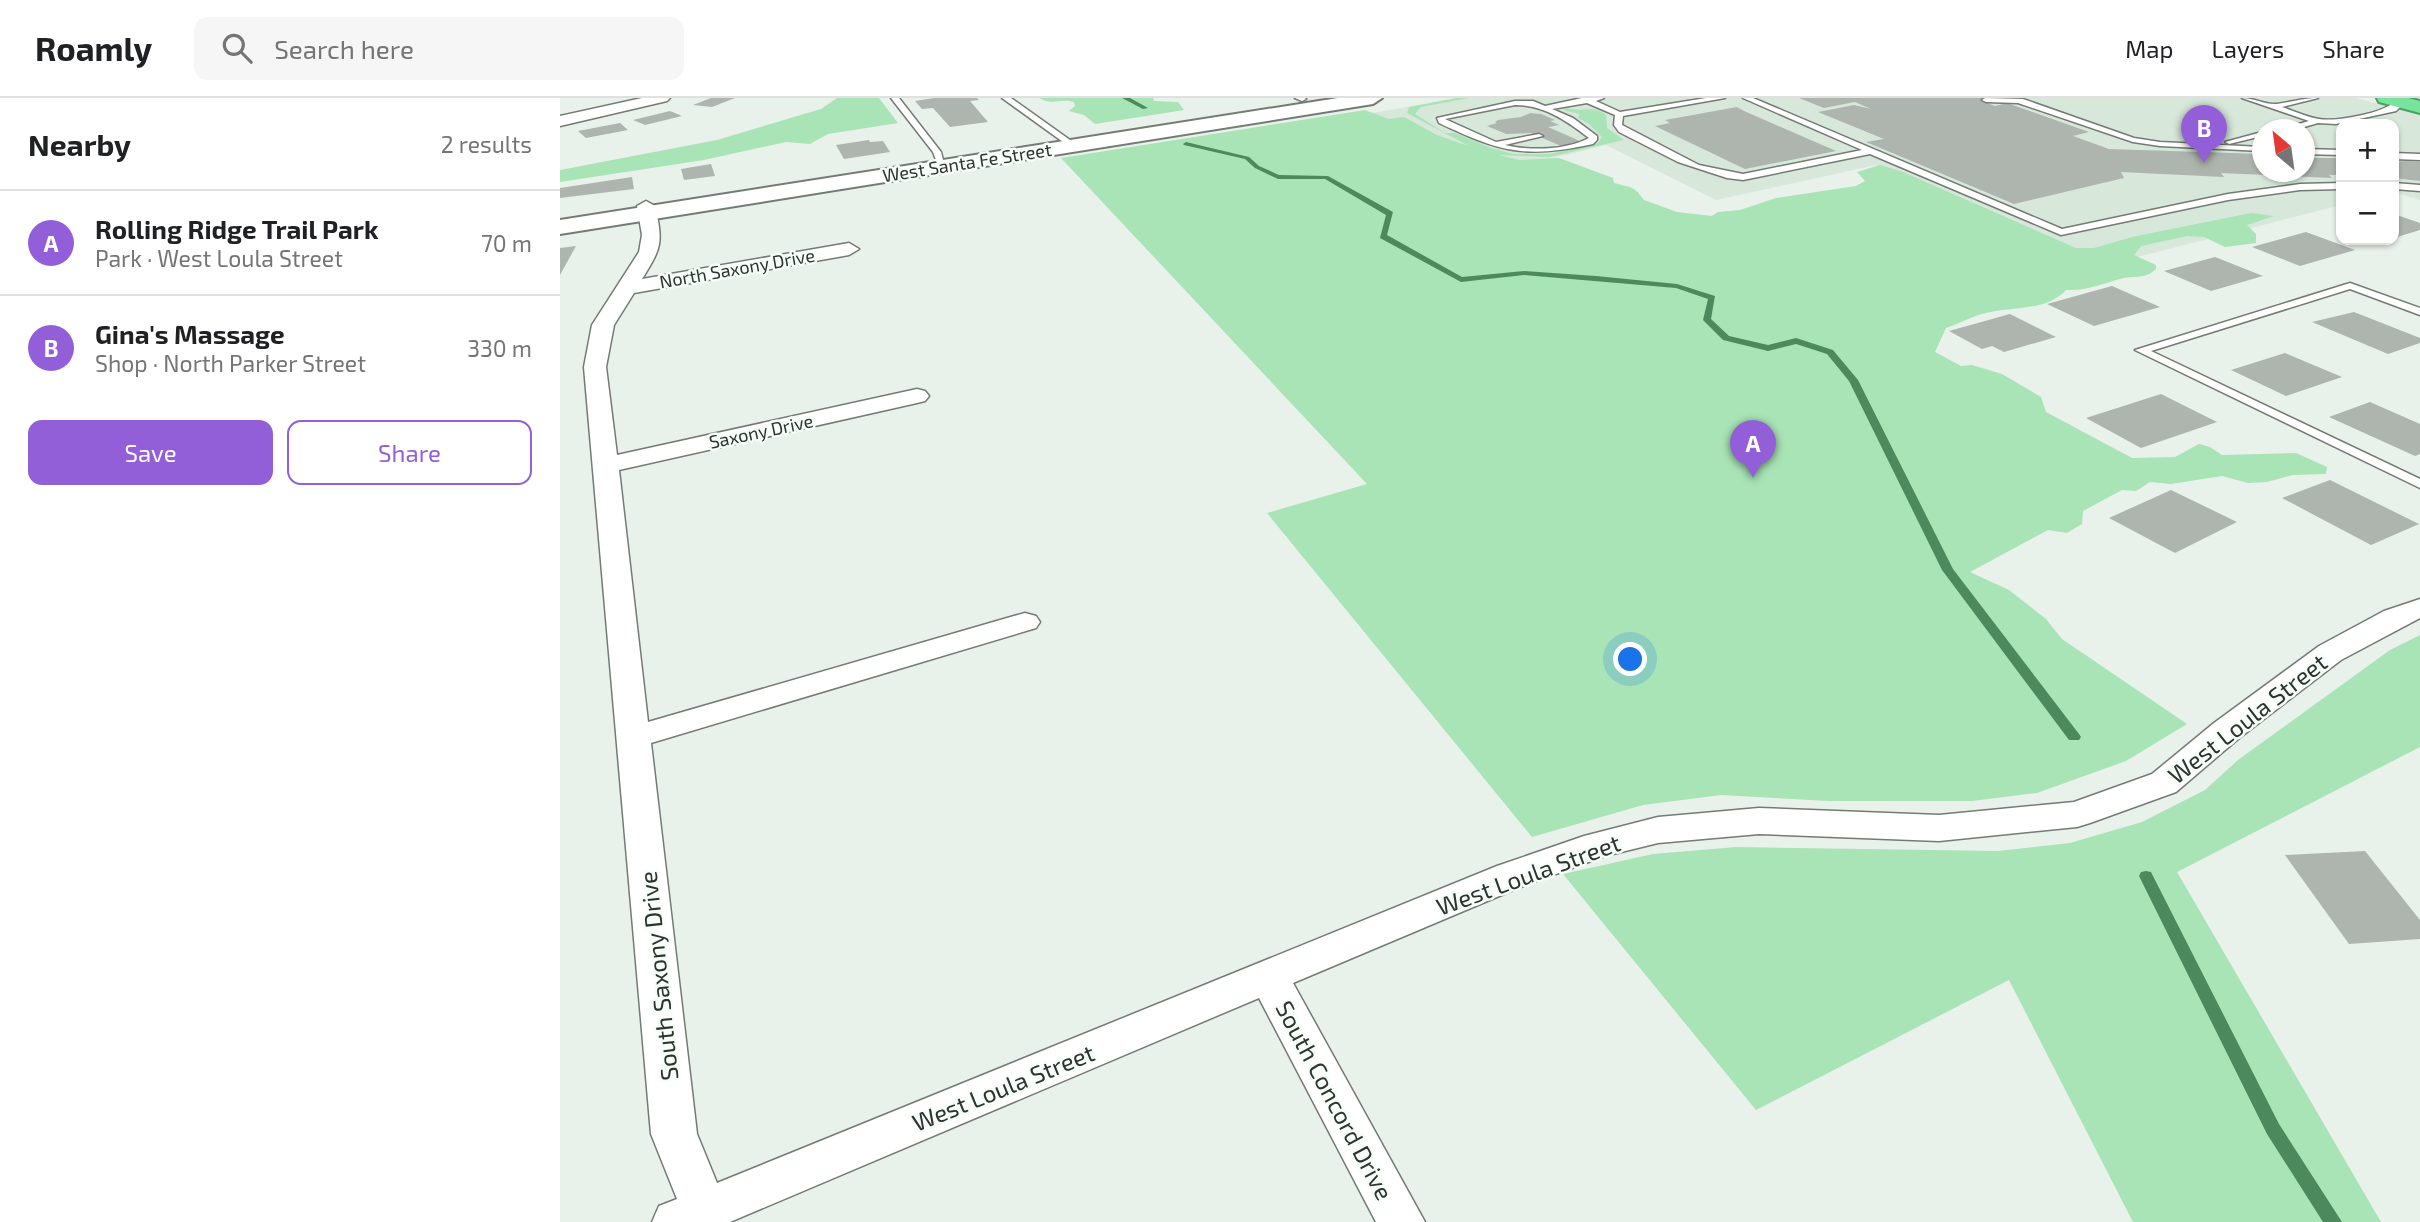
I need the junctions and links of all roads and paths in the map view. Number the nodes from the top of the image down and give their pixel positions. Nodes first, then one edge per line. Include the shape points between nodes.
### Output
1 (662, 98) edge
2 (895, 98) edge
3 (1006, 98) edge
4 (1373, 98) edge
5 (1574, 98) edge
6 (1600, 98) edge
7 (1721, 98) edge
8 (1747, 98) edge
9 (2010, 98) edge
10 (2246, 98) edge
11 (2314, 98) edge
12 (1304, 99) edge
13 (1590, 99) edge
14 (1986, 100) dead end
15 (2020, 101) junction
16 (2406, 101) edge
17 (2270, 107) junction
18 (2355, 107) dead end
19 (1544, 108) junction
20 (2329, 113) dead end
21 (1619, 114) junction
22 (560, 121) edge
23 (2318, 121) junction
24 (2315, 122) edge
25 (2336, 126) edge
26 (2252, 136) edge
27 (1070, 142) junction
28 (1495, 146) junction
29 (2210, 146) junction
30 (2252, 148) edge
31 (1511, 150) junction
32 (1871, 151) junction
33 (2315, 152) edge
34 (2336, 153) edge
35 (2399, 156) edge
36 (2420, 157) edge
37 (941, 163) junction
38 (2336, 186) edge
39 (2399, 186) edge
40 (2420, 188) edge
41 (647, 209) junction
42 (560, 219) edge
43 (560, 227) edge
44 (849, 249) dead end
45 (626, 288) junction
46 (2420, 312) edge
47 (917, 396) dead end
48 (605, 465) junction
49 (2420, 484) edge
50 (2420, 608) edge
51 (1024, 622) dead end
52 (634, 737) junction
53 (1269, 976) junction
54 (691, 1216) edge
55 (1401, 1222) edge

1 - 22 street
2 - 37 lane
3 - 27 lane
4 - 27 street, West Santa Fe Street
5 - 13 lane
6 - 13 lane
7 - 21 lane
8 - 32 lane
9 - 15 lane
10 - 17 lane
11 - 17 lane
12 - 27 street, West Santa Fe Street
13 - 19 lane
13 - 21 lane
14 - 15 lane
15 - 29 lane via 2133,140
16 - 18 lane
16 - 23 lane via 2393,109 2336,122
17 - 23 lane
19 - 28 lane via 1515,103 1441,118
19 - 31 lane via 1594,138 1547,152
20 - 23 lane via 2315,116
21 - 32 lane via 1622,130 1725,177
23 - 24 lane
23 - 25 lane
26 - 29 lane
27 - 37 street, West Santa Fe Street
28 - 31 lane
28 - 31 lane via 1546,139
29 - 30 lane
32 - 38 lane via 2061,232 2228,197
33 - 34 lane
35 - 36 lane
37 - 41 street, West Santa Fe Street
39 - 40 lane
41 - 42 street, West Santa Fe Street
41 - 43 street, West Santa Fe Street
41 - 45 street, North Saxony Drive via 652,235 649,251
44 - 45 street, North Saxony Drive
45 - 48 street, North Saxony Drive via 603,325 597,345
46 - 49 lane via 2350,286 2141,350
47 - 48 street, Saxony Drive
48 - 52 street, South Saxony Drive
50 - 53 street, West Loula Street via 2330,653 2164,783 2077,814 1939,828 1759,821 1658,830 1597,845 1510,876
51 - 52 street
52 - 54 street, South Saxony Drive via 674,1134
53 - 54 street, West Loula Street
53 - 55 street, South Concord Drive

